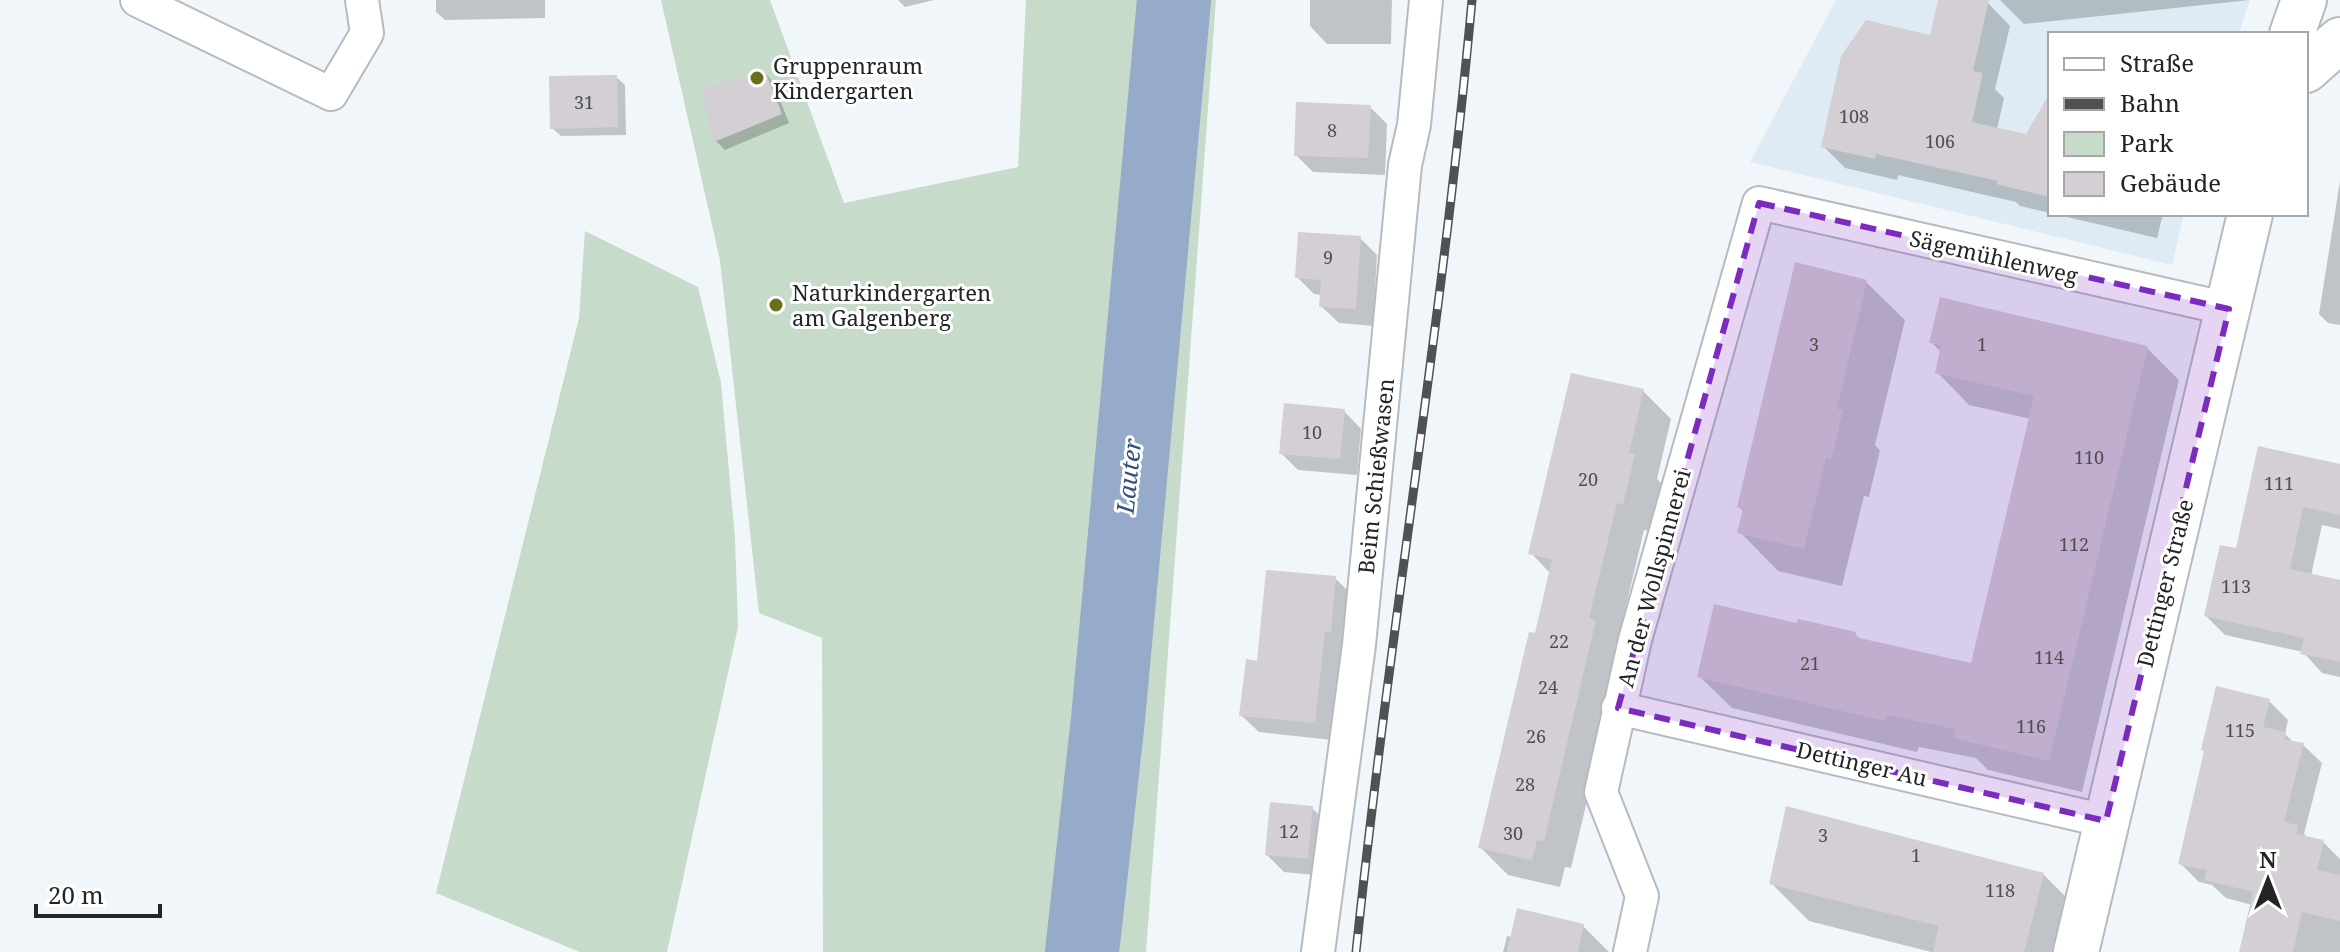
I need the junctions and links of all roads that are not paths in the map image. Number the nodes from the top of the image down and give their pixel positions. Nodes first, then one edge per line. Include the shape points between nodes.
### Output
1 (137, 0) edge
2 (362, 0) edge
3 (1426, 0) edge
4 (2340, 40) edge
5 (2308, 68) edge
6 (1759, 203) joint
7 (2250, 216) edge
8 (2229, 309) junction
9 (1618, 708) junction
10 (2106, 821) junction
11 (1318, 952) edge
12 (1630, 952) edge
13 (2076, 952) edge

1 - 2 street via 331,94 367,33
3 - 11 street, Beim Schießwasen via 1359,645
4 - 5 street
6 - 8 street, Sägemühlenweg
6 - 9 street, An der Wollspinnerei
7 - 8 street, Dettinger Straße
8 - 10 street, Dettinger Straße
9 - 10 street, Dettinger Au
9 - 12 street, An der Wollspinnerei via 1601,792 1642,896
10 - 13 street, Dettinger Straße

